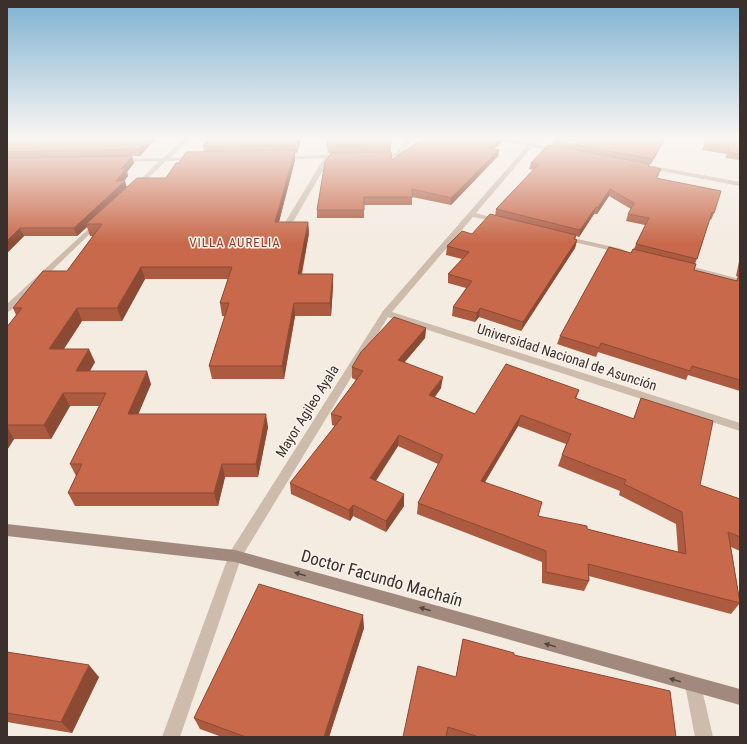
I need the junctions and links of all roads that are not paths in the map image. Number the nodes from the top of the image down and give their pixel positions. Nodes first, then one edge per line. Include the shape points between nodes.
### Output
1 (150, 174) edge
2 (318, 174) edge
3 (506, 174) edge
4 (685, 174) edge
5 (740, 184) edge
6 (131, 192) edge
7 (471, 214) junction
8 (102, 219) edge
9 (510, 224) edge
10 (285, 229) edge
11 (556, 235) edge
12 (632, 254) edge
13 (671, 264) edge
14 (740, 281) edge
15 (7, 309) edge
16 (386, 312) junction
17 (740, 427) edge
18 (7, 530) edge
19 (235, 556) junction
20 (693, 685) junction
21 (740, 697) edge
22 (171, 737) edge
23 (704, 737) edge

1 - 6 street
2 - 10 street
3 - 7 street, Mayor Agileo Ayala
4 - 5 street
7 - 9 street
7 - 16 street, Mayor Agileo Ayala
8 - 15 street
11 - 12 street
13 - 14 street
16 - 17 street, Universidad Nacional de Asunción
16 - 19 street, Mayor Agileo Ayala
18 - 19 main road, Doctor Facundo Machaín
20 -> 19 main road, Doctor Facundo Machaín
19 - 22 street, Mayor Agileo Ayala
20 - 21 main road, Doctor Facundo Machaín
20 - 23 street

